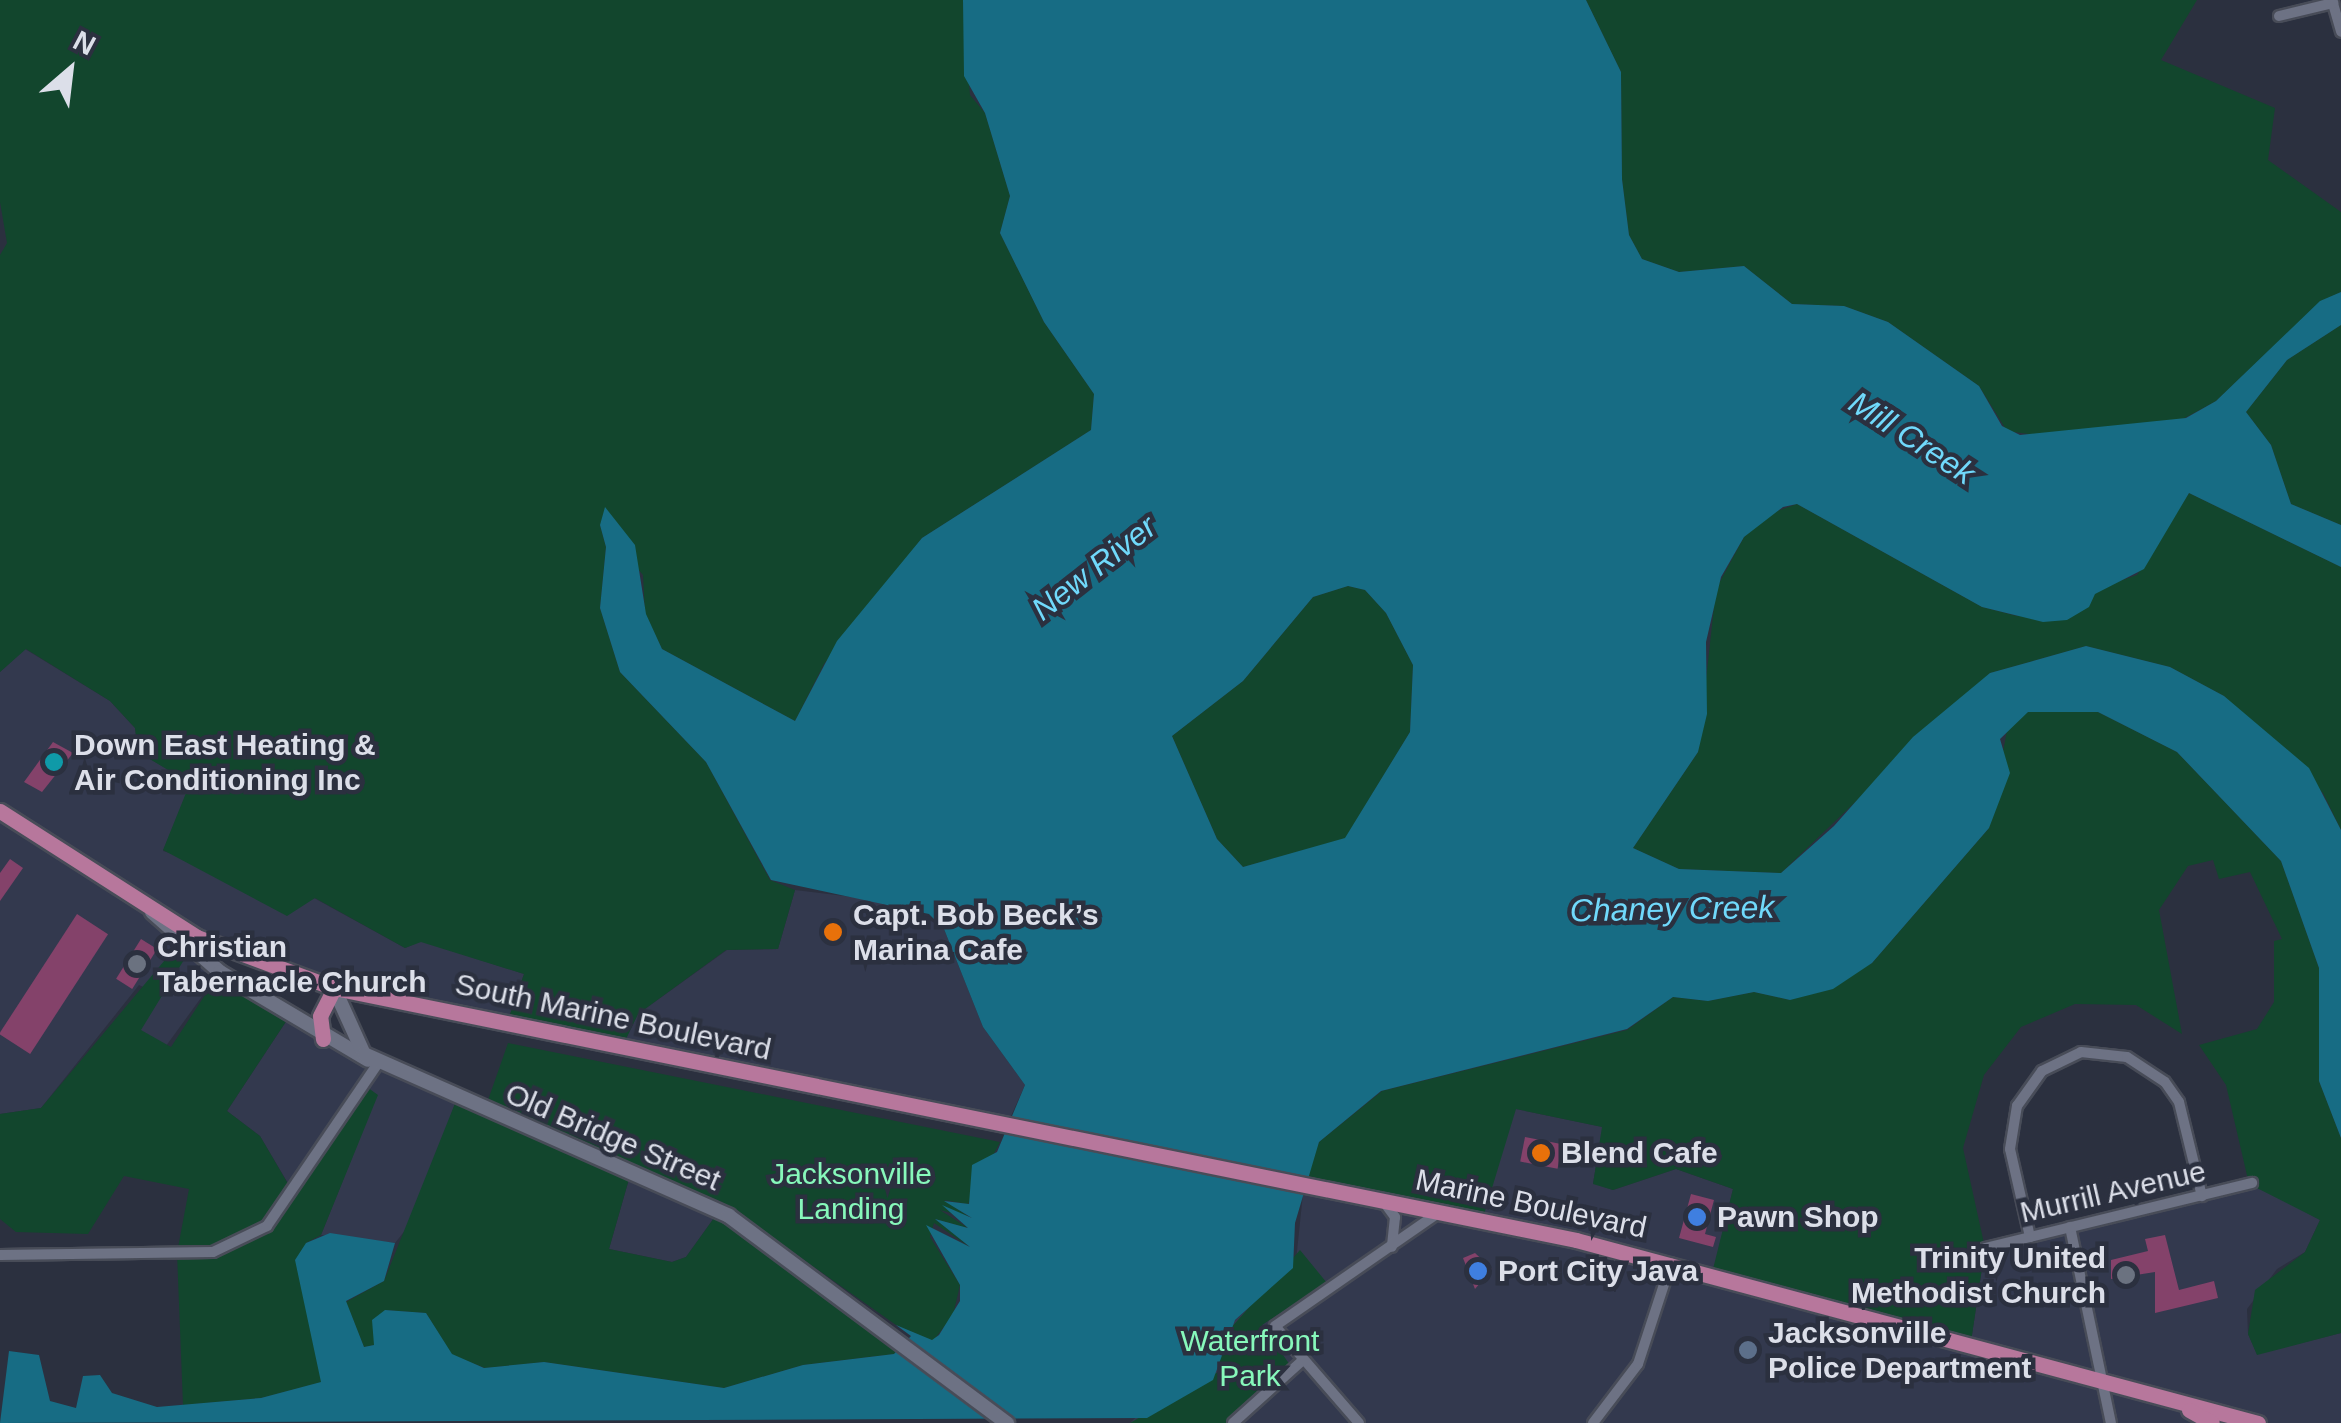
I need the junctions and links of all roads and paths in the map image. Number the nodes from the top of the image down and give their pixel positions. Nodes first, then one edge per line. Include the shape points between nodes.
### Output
1 (2332, 1) edge
2 (2278, 16) dead end
3 (2341, 32) edge
4 (0, 811) edge
5 (148, 908) junction
6 (334, 988) junction
7 (323, 1040) junction
8 (378, 1063) junction
9 (959, 1115) joint
10 (2252, 1184) dead end
11 (2202, 1196) junction
12 (1383, 1201) junction
13 (1438, 1212) junction
14 (2070, 1227) junction
15 (2030, 1236) junction
16 (1392, 1247) junction
17 (1985, 1248) dead end
18 (0, 1255) edge
19 (1671, 1262) junction
20 (1303, 1360) junction
21 (2100, 1378) junction
22 (2159, 1394) junction
23 (1241, 1420) edge
24 (1006, 1423) edge
25 (1359, 1423) edge
26 (1593, 1423) edge
27 (2111, 1423) edge
28 (2212, 1423) edge
29 (2258, 1423) edge

1 - 2 street
1 - 3 street
4 - 5 main road, South Marine Boulevard
5 - 6 main road, South Marine Boulevard via 244,958
5 - 7 main road, Old Bridge Street via 220,972
6 - 7 main road via 320,1016
6 - 8 main road, Old Bridge Street via 353,1040
6 - 9 main road, South Marine Boulevard
7 - 8 main road, Old Bridge Street
8 - 18 street via 267,1226 214,1252
8 - 24 main road, Old Bridge Street via 719,1210
9 - 12 main road, Marine Boulevard
10 - 11 street, Murrill Avenue
11 - 14 street, Murrill Avenue
11 - 15 street via 2179,1102 2164,1082 2128,1056 2081,1052 2042,1071 2017,1106 2010,1150
12 - 13 main road, Marine Boulevard
12 - 16 street via 1395,1216
13 - 16 street
13 - 19 main road, Marine Boulevard
14 - 15 street, Murrill Avenue
14 - 21 street
15 - 17 street, Murrill Avenue
16 - 20 street via 1275,1326
19 - 21 main road, Marine Boulevard
19 - 26 street via 1638,1364
20 - 23 street
20 - 25 street
21 - 22 main road, Marine Boulevard
21 - 27 street
22 - 28 main road
22 - 29 main road, Marine Boulevard

